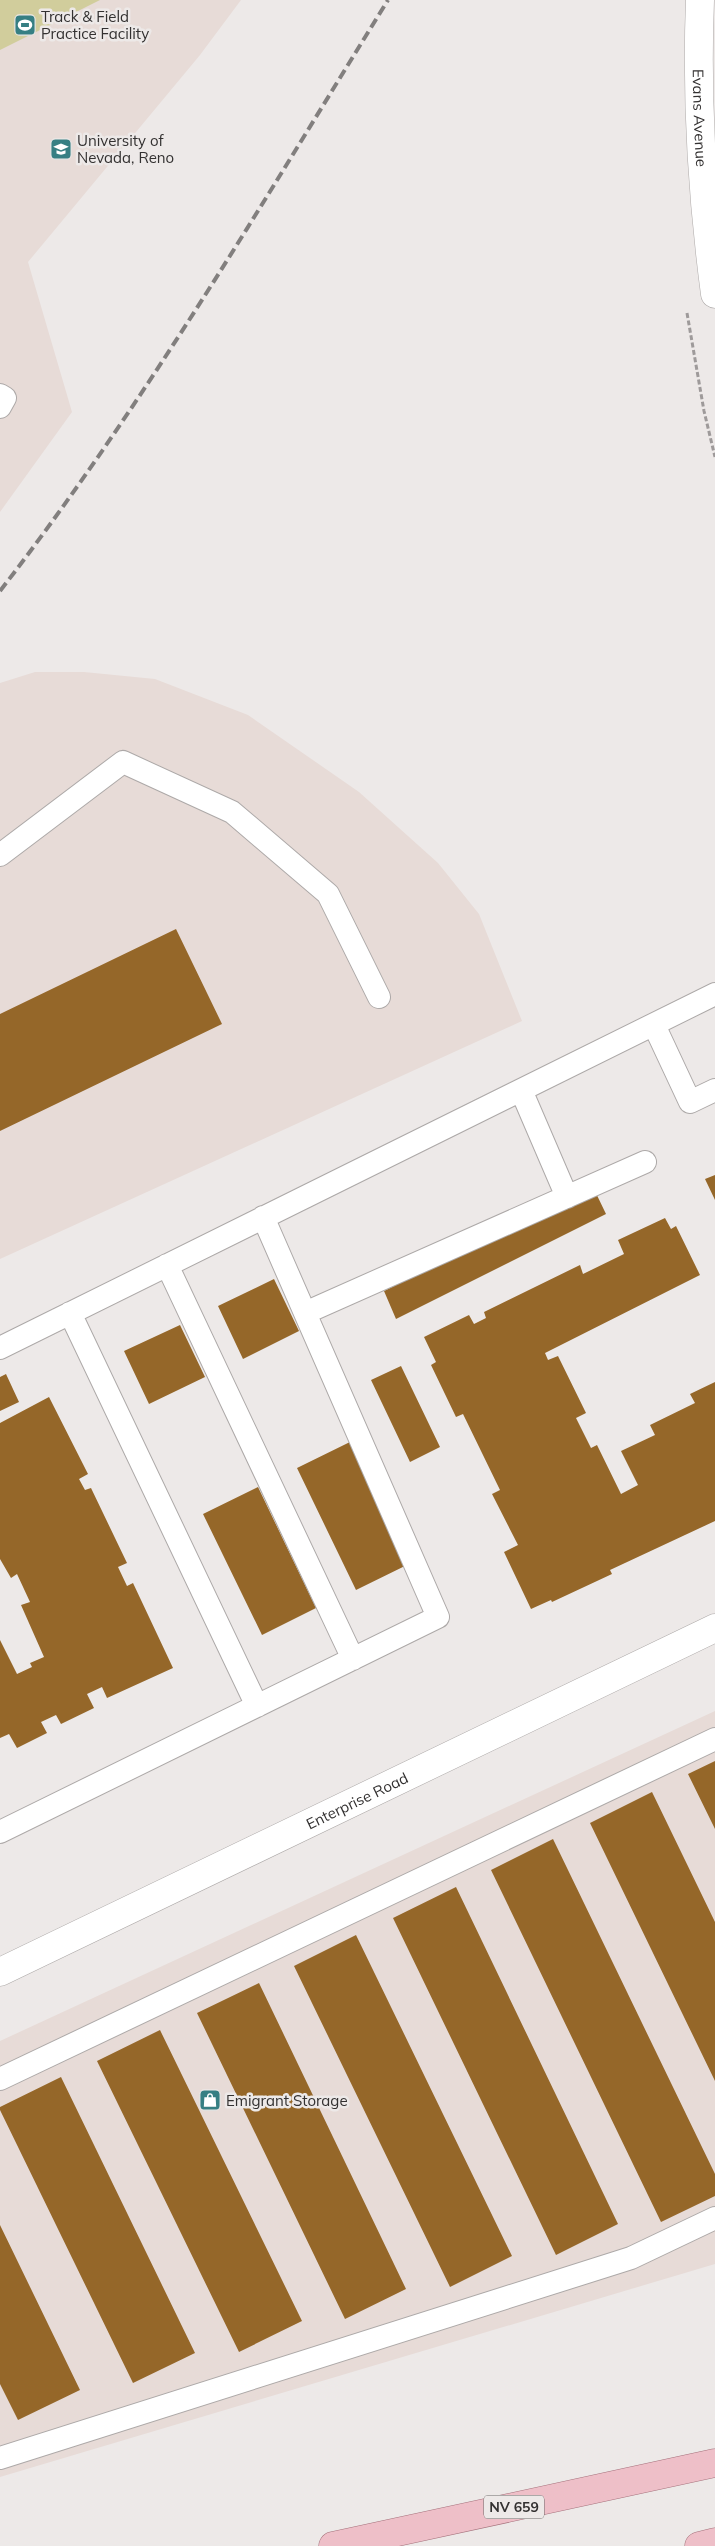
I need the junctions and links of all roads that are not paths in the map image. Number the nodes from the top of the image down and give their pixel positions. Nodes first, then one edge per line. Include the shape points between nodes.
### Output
1 (700, 0) edge
2 (715, 294) edge
3 (0, 395) edge
4 (0, 408) edge
5 (0, 855) edge
6 (715, 994) edge
7 (379, 997) dead end
8 (654, 1025) junction
9 (521, 1090) junction
10 (715, 1090) edge
11 (645, 1162) dead end
12 (567, 1197) junction
13 (263, 1217) junction
14 (167, 1265) junction
15 (70, 1313) junction
16 (305, 1313) junction
17 (0, 1348) edge
18 (715, 1628) edge
19 (353, 1659) junction
20 (257, 1706) junction
21 (715, 1739) edge
22 (0, 1832) edge
23 (0, 1972) edge
24 (0, 2079) edge
25 (715, 2218) edge
26 (0, 2458) edge
27 (715, 2464) edge
28 (715, 2542) edge
29 (334, 2546) edge
30 (698, 2546) edge

1 - 2 street, Evans Avenue via 702,173
3 - 4 lane via 5,398
5 - 7 lane via 123,762 232,812 328,894
6 - 8 lane
8 - 9 lane
8 - 10 lane via 690,1102
9 - 12 lane
9 - 13 lane
11 - 12 lane
12 - 16 lane
13 - 14 lane
13 - 16 lane
14 - 15 lane
14 - 19 lane
15 - 17 lane
15 - 20 lane
16 - 19 lane via 438,1617
18 - 23 street, Enterprise Road
19 - 20 lane
20 - 22 lane
21 - 24 lane
25 - 26 lane via 631,2258
27 - 29 main road, NV 659
28 - 30 main road

